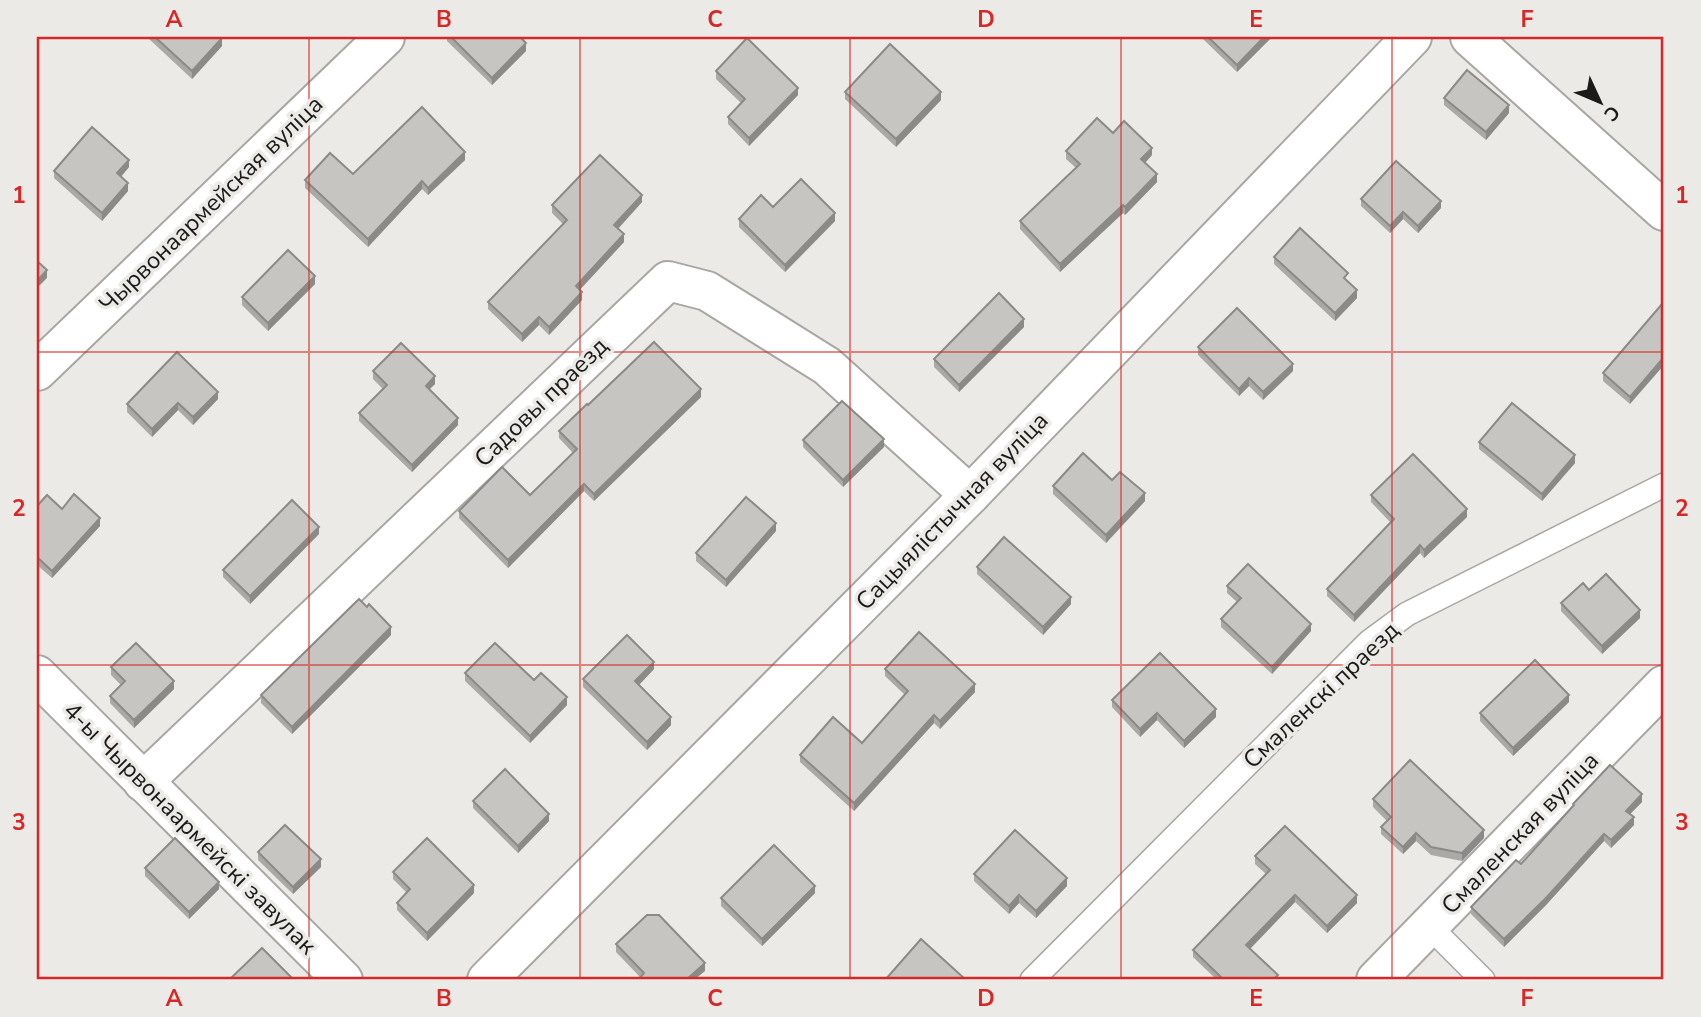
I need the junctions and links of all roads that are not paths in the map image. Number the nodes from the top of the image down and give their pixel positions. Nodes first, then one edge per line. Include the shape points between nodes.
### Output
1 (385, 37) edge
2 (1412, 37) edge
3 (1470, 37) edge
4 (1664, 211) edge
5 (37, 371) edge
6 (1664, 485) edge
7 (970, 495) junction
8 (37, 675) edge
9 (1664, 685) edge
10 (143, 782) junction
11 (1429, 926) junction
12 (343, 980) edge
13 (487, 980) edge
14 (1032, 980) edge
15 (1376, 980) edge
16 (1483, 980) edge

1 - 5 street, Чырвонаармейская вуліца
2 - 7 street, Сацыялістычная вуліца
3 - 4 street
6 - 14 lane, Смаленскі праезд via 1407,614 1369,642
7 - 10 street, Садовы праезд via 827,366 707,291 668,281
7 - 13 street, Сацыялістычная вуліца
8 - 10 street, 4-ы Чырвонаармейскі завулак
9 - 11 street, Смаленская вуліца
10 - 12 street, 4-ы Чырвонаармейскі завулак
11 - 15 street, Смаленская вуліца
11 - 16 lane

